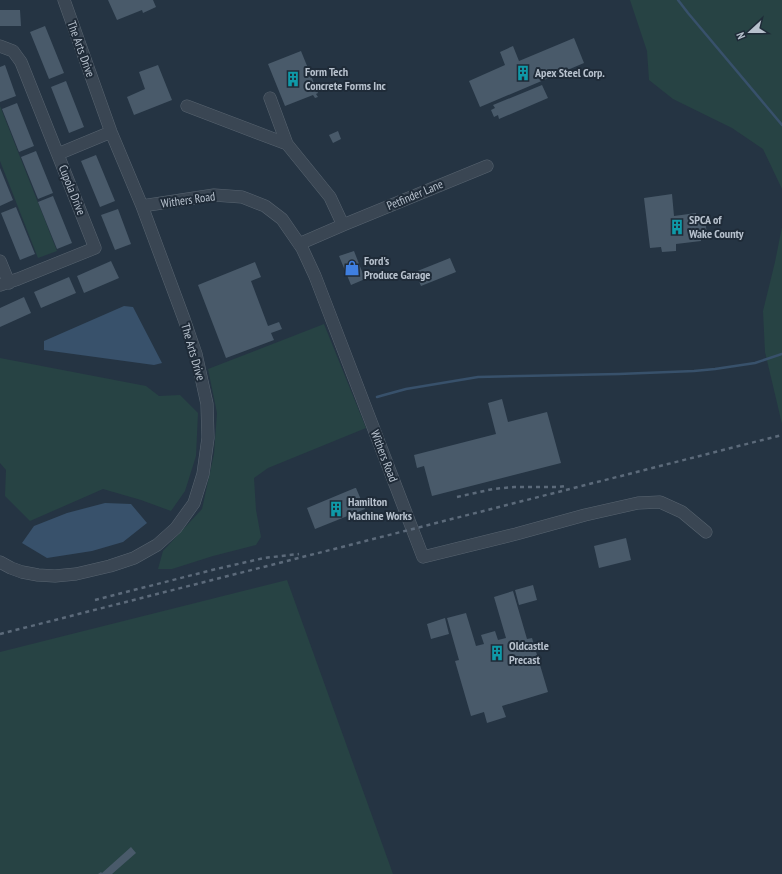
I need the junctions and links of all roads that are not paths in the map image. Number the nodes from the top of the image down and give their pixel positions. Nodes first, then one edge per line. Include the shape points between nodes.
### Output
1 (64, 0) edge
2 (0, 46) edge
3 (270, 98) dead end
4 (187, 106) dead end
5 (111, 132) junction
6 (287, 144) junction
7 (58, 154) junction
8 (487, 166) dead end
9 (142, 206) junction
10 (343, 225) junction
11 (299, 244) junction
12 (0, 261) edge
13 (4, 284) edge
14 (706, 532) dead end
15 (0, 562) edge

1 - 5 street, The Arts Drive
2 - 7 street, Cupola Drive via 13,51 21,62
3 - 6 street
4 - 6 street
5 - 7 street
5 - 9 street, The Arts Drive
6 - 10 street via 330,197
7 - 13 street, Cupola Drive via 95,248
8 - 10 street, Petfinder Lane
9 - 11 street, Withers Road via 214,195 242,196 265,206 282,219
9 - 15 street, The Arts Drive via 196,354 207,404 208,438 203,474 194,503 176,528 157,545 134,558 110,566 55,576 22,572
10 - 11 street, Petfinder Lane
11 - 14 street, Withers Road via 320,289 423,557 638,503 660,502 682,512
12 - 13 street

